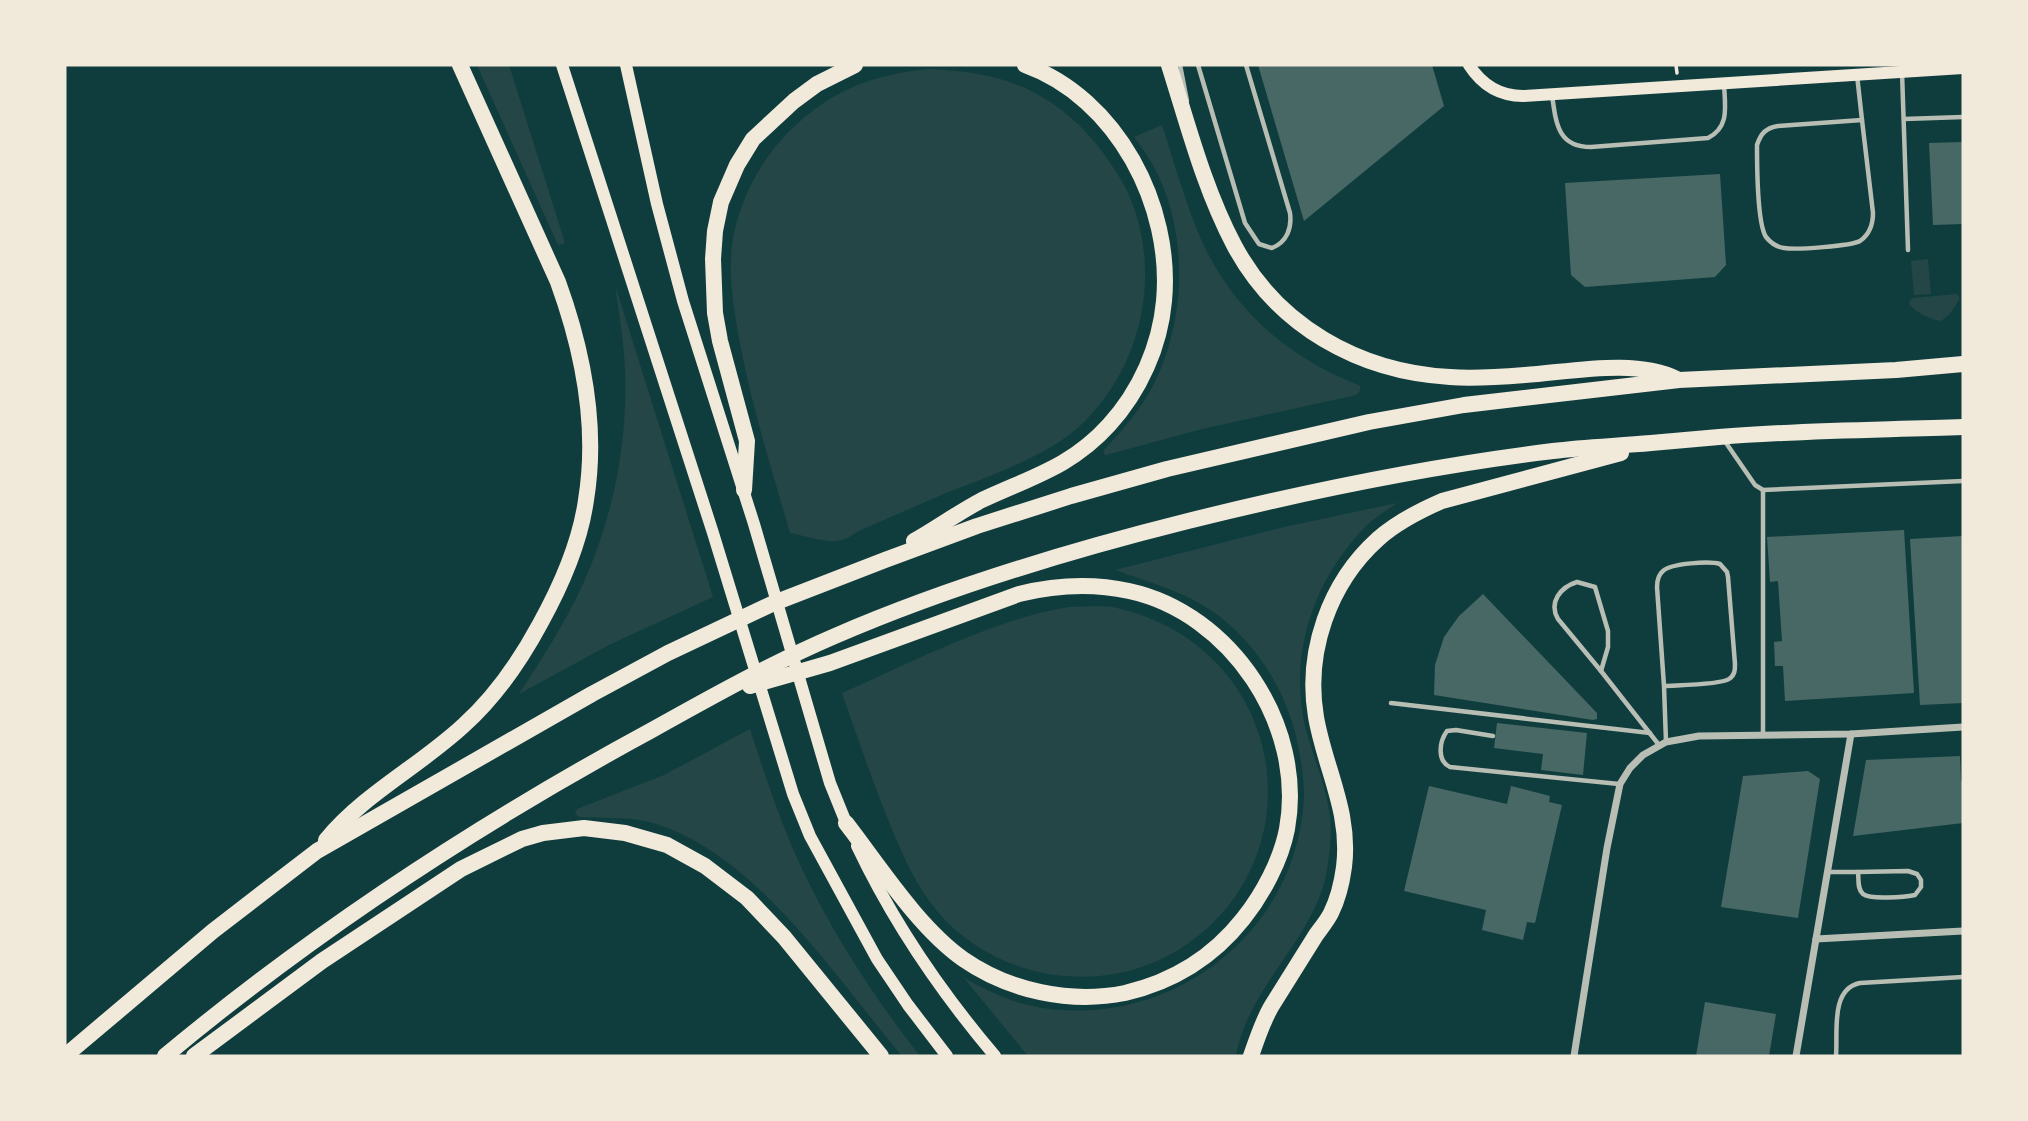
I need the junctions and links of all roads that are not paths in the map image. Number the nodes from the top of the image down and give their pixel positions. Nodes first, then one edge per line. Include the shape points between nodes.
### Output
1 (460, 65) edge
2 (562, 65) edge
3 (626, 65) edge
4 (855, 65) edge
5 (1025, 65) edge
6 (1169, 65) edge
7 (1180, 65) edge
8 (1198, 65) edge
9 (1246, 65) edge
10 (1469, 65) edge
11 (1963, 68) edge
12 (1902, 72) junction
13 (1857, 75) junction
14 (1723, 83) junction
15 (1552, 94) junction
16 (1185, 115) junction
17 (1963, 117) edge
18 (1904, 119) junction
19 (1862, 120) junction
20 (1908, 250) dead end
21 (1963, 364) edge
22 (1679, 380) junction
23 (1963, 427) edge
24 (1722, 436) junction
25 (1662, 442) junction
26 (1963, 481) edge
27 (744, 490) junction
28 (1763, 490) junction
29 (884, 560) junction
30 (1601, 671) junction
31 (1664, 686) junction
32 (710, 698) junction
33 (1391, 703) dead end
34 (1963, 727) edge
35 (1650, 733) junction
36 (1851, 734) junction
37 (1493, 736) dead end
38 (1763, 736) junction
39 (1662, 743) junction
40 (1620, 784) junction
41 (846, 823) junction
42 (317, 851) junction
43 (1828, 872) junction
44 (1858, 872) junction
45 (1963, 931) edge
46 (1816, 939) junction
47 (1963, 977) edge
48 (65, 1056) edge
49 (164, 1056) edge
50 (194, 1056) edge
51 (881, 1056) edge
52 (947, 1056) edge
53 (995, 1056) edge
54 (1251, 1056) edge
55 (1574, 1056) edge
56 (1796, 1056) edge
57 (1836, 1056) edge

1 - 42 highway via 569,312 588,406 586,502 553,600 500,686 466,723 367,800
2 - 52 main road via 793,794 816,848 877,959
3 - 27 main road via 680,289
4 - 27 highway via 809,90 753,139 721,202 713,259 715,313 747,441
5 - 29 highway via 1079,96 1124,146 1137,169 1162,246 1160,328 1152,355 1126,404 1089,444 1043,475 973,505
6 - 16 highway
7 - 16 lane
8 - 9 lane via 1245,223 1259,244 1272,248 1287,235 1290,213
10 - 15 main road via 1483,83 1502,93
11 - 12 main road
12 - 13 main road
12 - 18 lane
13 - 14 main road
13 - 19 lane
14 - 15 main road
14 - 15 lane via 1724,122 1708,138 1591,147 1574,145 1561,134
16 - 22 highway via 1217,208 1252,275 1296,321 1325,340 1385,366 1448,377 1624,367 1650,369
17 - 18 lane
18 - 20 lane
19 - 19 lane via 1873,213 1868,233 1850,245 1784,248 1770,242 1761,222 1759,137 1771,127
21 - 22 highway
22 - 29 highway via 1465,405 1292,439 1071,496
23 - 24 highway
24 - 25 highway
24 - 28 lane
25 - 32 highway via 1555,451 1379,478 1135,534 906,608 832,637
25 - 54 highway via 1442,501 1378,539 1346,577 1333,598 1314,670 1317,719 1344,821 1344,868 1331,914 1270,1010
26 - 28 lane
27 - 41 main road via 830,783
28 - 38 lane
29 - 42 highway via 774,603 668,653
30 - 30 lane via 1555,615 1556,598 1573,583 1591,584 1597,592 1608,639
30 - 35 lane
31 - 31 lane via 1657,587 1661,572 1670,567 1720,564 1728,578 1733,674 1719,682
31 - 39 lane
32 - 41 highway via 831,663 1019,594 1066,586 1103,586 1167,604 1229,648 1262,693 1283,746 1288,774 1287,830 1266,883 1235,930 1214,950 1167,980 1116,995 1036,991 986,973 964,959 924,923
32 - 49 highway via 565,777 419,867
33 - 35 lane
34 - 36 street
35 - 39 lane
36 - 38 street
36 - 43 street
37 - 40 lane via 1447,732 1443,764
38 - 39 street via 1699,736
39 - 40 street via 1643,755
40 - 55 street
41 - 53 main road via 870,874 928,972
42 - 48 highway via 213,931
43 - 44 lane
43 - 46 street
44 - 44 lane via 1911,871 1919,876 1921,887 1911,896 1870,897 1860,891
45 - 46 street
46 - 56 street
47 - 57 lane via 1849,987 1839,1001
50 - 51 highway via 322,961 461,869 522,839 584,828 667,845 747,898

